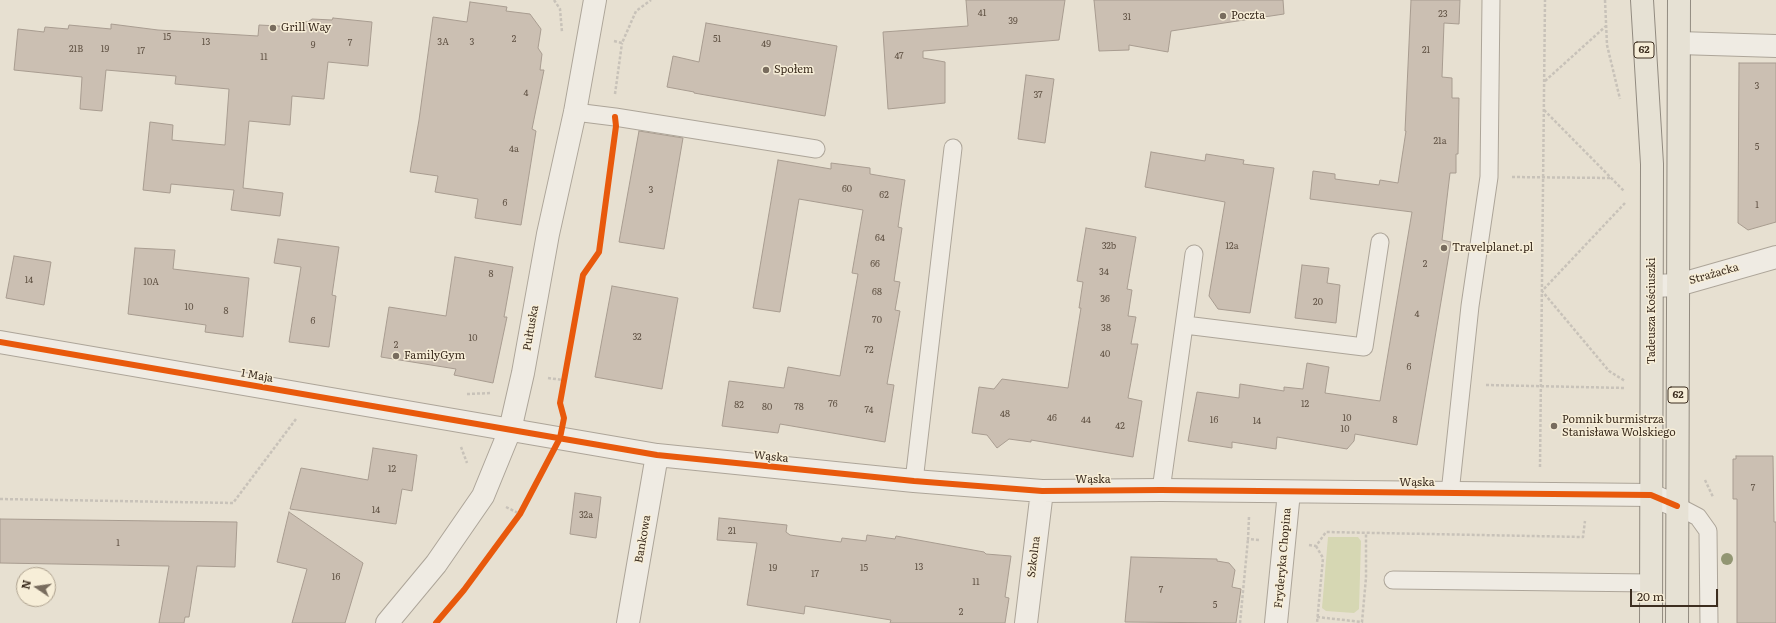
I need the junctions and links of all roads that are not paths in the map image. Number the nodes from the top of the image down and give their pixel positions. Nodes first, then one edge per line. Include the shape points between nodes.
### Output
1 (594, 0) edge
2 (1491, 0) edge
3 (1642, 0) edge
4 (1679, 0) edge
5 (1679, 43) junction
6 (1776, 46) edge
7 (575, 112) junction
8 (952, 148) dead end
9 (816, 149) dead end
10 (1380, 242) dead end
11 (1194, 254) dead end
12 (1776, 257) edge
13 (1678, 284) junction
14 (1652, 286) junction
15 (1186, 325) junction
16 (0, 342) edge
17 (510, 430) junction
18 (657, 455) junction
19 (914, 481) junction
20 (1161, 490) junction
21 (1042, 491) junction
22 (1289, 492) junction
23 (1450, 493) junction
24 (1651, 495) junction
25 (1678, 506) junction
26 (1393, 580) dead end
27 (1651, 583) junction
28 (387, 623) edge
29 (628, 623) edge
30 (1026, 623) edge
31 (1276, 623) edge
32 (1651, 623) edge
33 (1677, 623) edge
34 (1709, 623) edge

1 - 7 street, Pułtuska
2 - 23 lane via 1489,177 1470,306
3 - 14 main road, Tadeusza Kościuszki / 62 via 1652,164
4 - 5 main road, 62
5 - 6 street
5 - 13 main road, 62
7 - 9 lane
7 - 17 street, Pułtuska via 548,234 523,374
8 - 19 lane
10 - 15 lane via 1364,347
11 - 15 lane
12 - 13 street, Strażacka
13 - 14 street, Strażacka
13 - 25 main road, 62
14 - 24 main road, Tadeusza Kościuszki / 62
15 - 20 lane
16 - 17 street, 1 Maja
17 - 18 street, Wąska
17 - 28 street, Pułtuska via 483,496 436,564
18 - 19 street, Wąska
18 - 29 street, Bankowa
19 - 21 street, Wąska
20 - 21 street, Wąska
20 - 22 street, Wąska
21 - 30 street, Szkolna
22 - 23 street, Wąska
22 - 31 street, Fryderyka Chopina
23 - 24 street, Wąska
24 - 25 street, Wąska
24 - 27 main road, Tadeusza Kościuszki / 62
25 - 33 main road, 62
25 - 34 lane via 1698,517 1708,531
26 - 27 lane
27 - 32 main road, Tadeusza Kościuszki / 62

